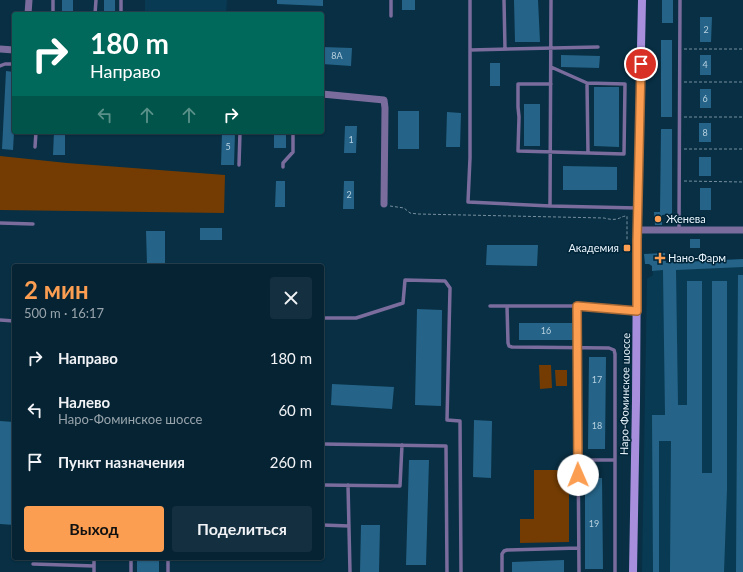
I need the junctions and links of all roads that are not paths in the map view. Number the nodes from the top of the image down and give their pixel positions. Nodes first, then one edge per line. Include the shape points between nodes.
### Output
1 (29, 0) edge
2 (53, 0) edge
3 (96, 0) edge
4 (121, 0) edge
5 (391, 0) edge
6 (470, 0) edge
7 (504, 0) edge
8 (551, 0) edge
9 (642, 0) edge
10 (680, 0) edge
11 (28, 12) edge
12 (53, 12) edge
13 (95, 12) edge
14 (121, 12) edge
15 (391, 16) dead end
16 (598, 47) dead end
17 (551, 48) junction
18 (0, 49) edge
19 (12, 50) edge
20 (470, 50) junction
21 (505, 50) junction
22 (12, 64) edge
23 (0, 66) edge
24 (551, 67) junction
25 (588, 83) junction
26 (551, 84) junction
27 (324, 94) edge
28 (36, 134) edge
29 (240, 134) edge
30 (293, 134) edge
31 (35, 147) dead end
32 (550, 152) junction
33 (588, 153) junction
34 (239, 165) dead end
35 (283, 167) dead end
36 (384, 204) road end
37 (550, 206) junction
38 (638, 208) junction
39 (0, 223) edge
40 (33, 224) dead end
41 (637, 230) junction
42 (679, 230) junction
43 (743, 230) edge
44 (490, 306) dead end
45 (508, 306) junction
46 (577, 306) junction
47 (637, 311) junction
48 (324, 318) edge
49 (0, 320) edge
50 (12, 321) edge
51 (577, 347) junction
52 (324, 444) edge
53 (402, 445) junction
54 (578, 460) junction
55 (615, 460) junction
56 (324, 485) edge
57 (348, 485) junction
58 (324, 525) edge
59 (349, 526) junction
60 (579, 548) junction
61 (94, 560) edge
62 (131, 560) edge
63 (168, 560) edge
64 (33, 564) dead end
65 (94, 566) junction
66 (94, 572) edge
67 (131, 572) edge
68 (168, 572) edge
69 (350, 572) edge
70 (447, 572) edge
71 (461, 572) edge
72 (502, 572) edge
73 (579, 572) edge
74 (614, 572) edge
75 (632, 572) edge

1 - 11 street
2 - 12 lane
3 - 13 lane
4 - 14 lane
5 - 15 lane
6 - 20 lane
7 - 21 lane
8 - 17 lane
9 - 38 main road, Наро-Фоминское шоссе
10 - 42 lane
16 - 17 lane
17 - 21 lane
17 - 24 lane
18 - 19 street
20 - 21 lane
20 - 37 lane via 468,202
22 - 23 lane
24 - 25 lane
24 - 26 lane
25 - 33 lane
25 - 33 lane via 625,84 624,154
26 - 32 lane
26 - 32 lane via 518,84 518,151
27 - 36 street via 384,100
28 - 31 lane
29 - 34 lane
30 - 35 lane via 293,152 283,163
32 - 33 lane
32 - 37 lane
37 - 38 lane
38 - 41 main road, Наро-Фоминское шоссе
39 - 40 lane
41 - 42 street
41 - 47 main road, Наро-Фоминское шоссе
42 - 43 street
44 - 45 lane
45 - 46 lane
45 - 51 lane via 509,346
46 - 47 lane
46 - 51 lane
47 - 75 main road, Наро-Фоминское шоссе
48 - 71 lane via 356,318 403,303 405,280 445,281 450,288 447,420 460,421
49 - 50 lane
51 - 54 lane
51 - 55 lane via 614,350
52 - 53 lane
53 - 57 lane via 400,486
53 - 70 lane via 446,446
54 - 55 lane
54 - 60 lane
55 - 74 lane
56 - 57 lane
57 - 59 lane
58 - 59 lane
59 - 69 lane
60 - 72 lane via 507,550 502,554
60 - 73 lane
61 - 65 lane
62 - 67 lane
63 - 68 lane
64 - 65 lane
65 - 66 lane

